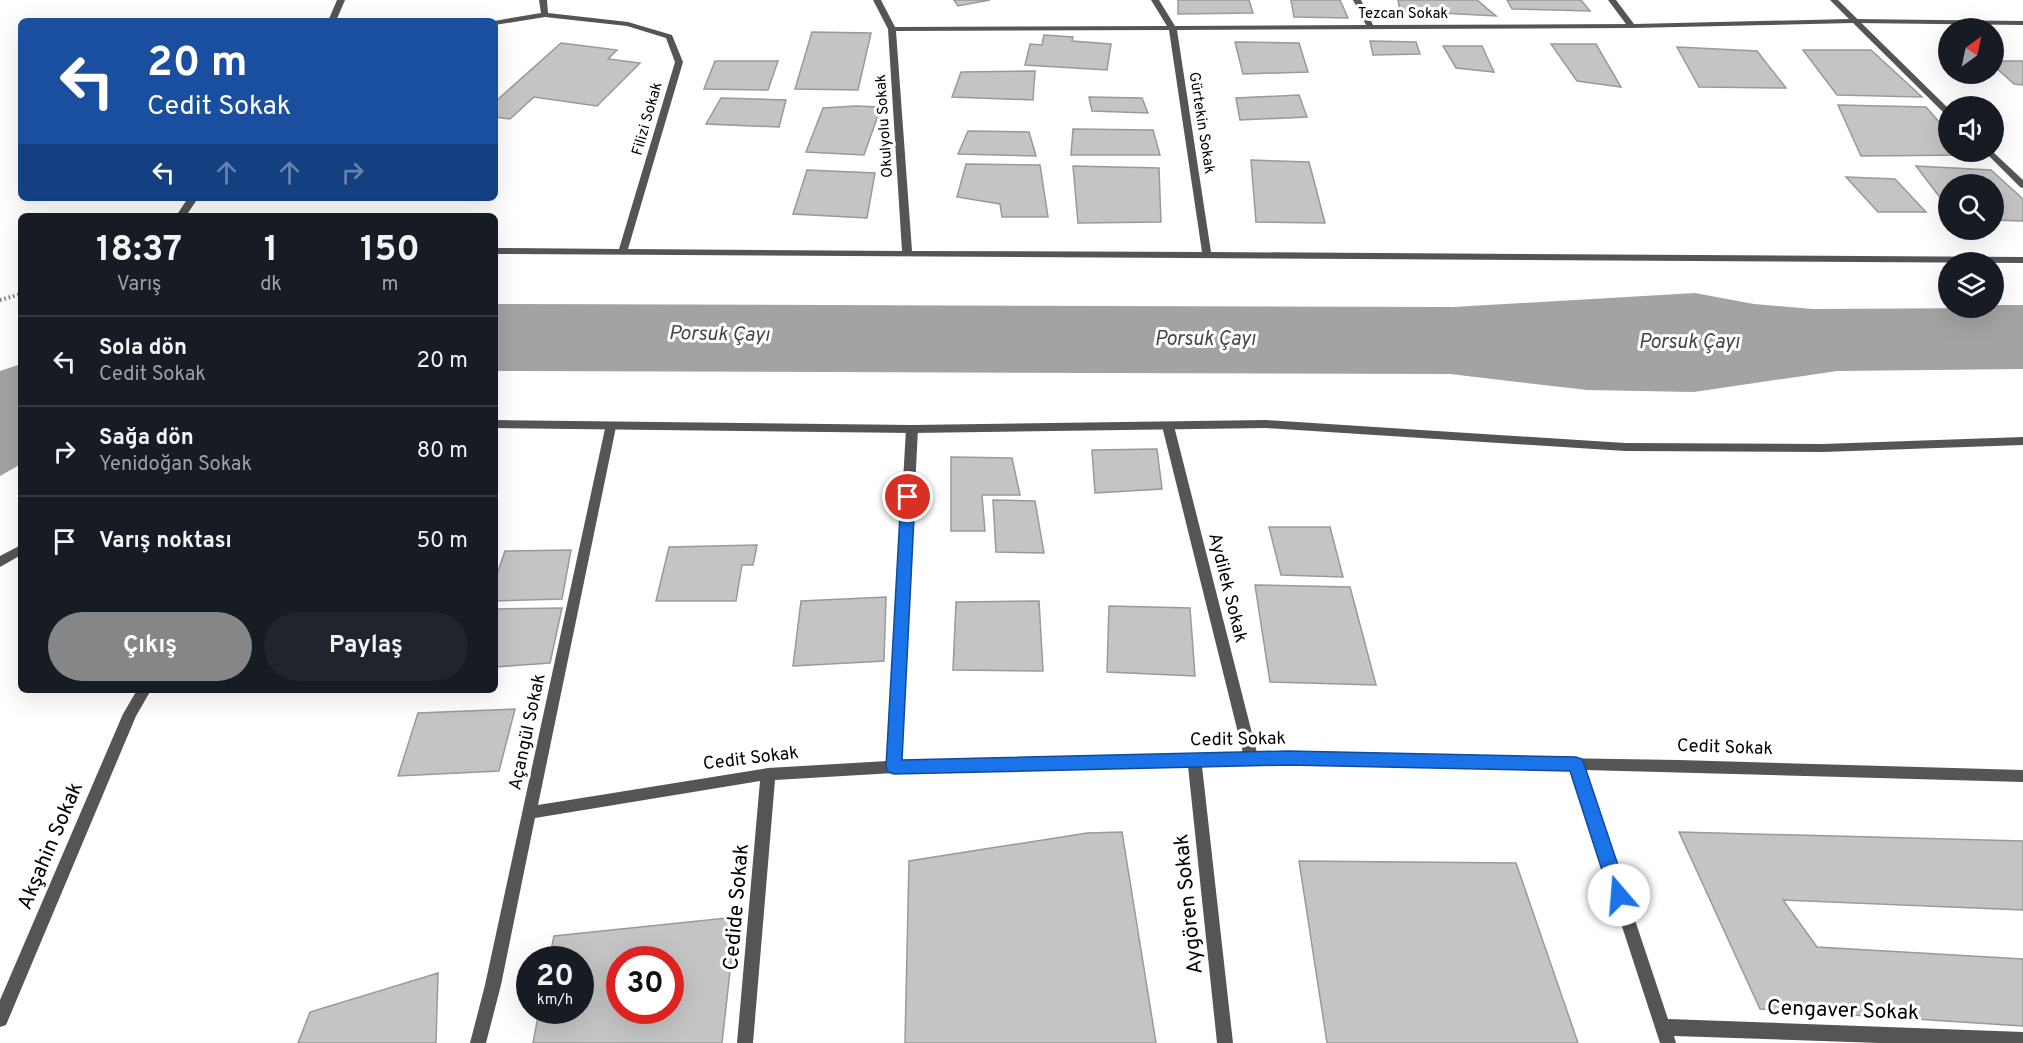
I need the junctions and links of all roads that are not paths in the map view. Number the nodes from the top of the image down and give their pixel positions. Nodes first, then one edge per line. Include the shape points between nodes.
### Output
1 (341, 0) edge
2 (543, 0) edge
3 (877, 0) edge
4 (1155, 0) edge
5 (1357, 0) edge
6 (1612, 0) edge
7 (1834, 0) edge
8 (545, 15) junction
9 (333, 18) edge
10 (1855, 21) junction
11 (498, 23) edge
12 (2023, 23) edge
13 (1632, 26) junction
14 (1371, 28) junction
15 (892, 29) junction
16 (1173, 29) junction
17 (1938, 102) edge
18 (1999, 162) edge
19 (2023, 185) edge
20 (498, 250) edge
21 (623, 251) junction
22 (907, 253) junction
23 (1207, 255) junction
24 (2023, 260) edge
25 (498, 424) edge
26 (1168, 426) junction
27 (610, 427) junction
28 (912, 429) junction
29 (2023, 441) edge
30 (18, 551) edge
31 (0, 562) edge
32 (142, 693) edge
33 (1252, 759) junction
34 (1194, 760) junction
35 (1576, 764) junction
36 (894, 767) junction
37 (768, 774) junction
38 (2023, 776) edge
39 (529, 813) junction
40 (0, 1019) edge
41 (1665, 1035) edge
42 (2023, 1040) edge
43 (478, 1043) edge
44 (745, 1043) edge
45 (1225, 1043) edge

1 - 9 street
2 - 8 street
3 - 15 street, Okulyolu Sokak
4 - 16 street, Gürtekin Sokak
5 - 14 street
6 - 13 street
7 - 10 street
8 - 11 street
8 - 21 street, Filizi Sokak via 628,24 669,37 679,62
10 - 12 street, Tezcan Sokak
10 - 13 street, Tezcan Sokak
10 - 17 street
13 - 14 street, Tezcan Sokak
14 - 16 street, Tezcan Sokak
15 - 16 street, Tezcan Sokak
15 - 22 street, Okulyolu Sokak
16 - 23 street, Gürtekin Sokak
18 - 19 street
20 - 21 street
21 - 22 street
22 - 23 street
23 - 24 street
25 - 27 street
26 - 28 street
26 - 29 street via 1266,424 1625,447 1823,448
26 - 33 street, Aydilek Sokak
27 - 28 street
27 - 39 street, Açangül Sokak
28 - 36 street
30 - 31 street
32 - 40 street, Akşahin Sokak
33 - 34 street, Cedit Sokak
33 - 35 street, Cedit Sokak
34 - 36 street, Cedit Sokak
34 - 45 street, Aygören Sokak
35 - 38 street, Cedit Sokak
35 - 41 street
36 - 37 street, Cedit Sokak
37 - 39 street, Cedit Sokak
37 - 44 street, Cedide Sokak
39 - 43 street, Açangül Sokak
41 - 42 street, Cengaver Sokak

